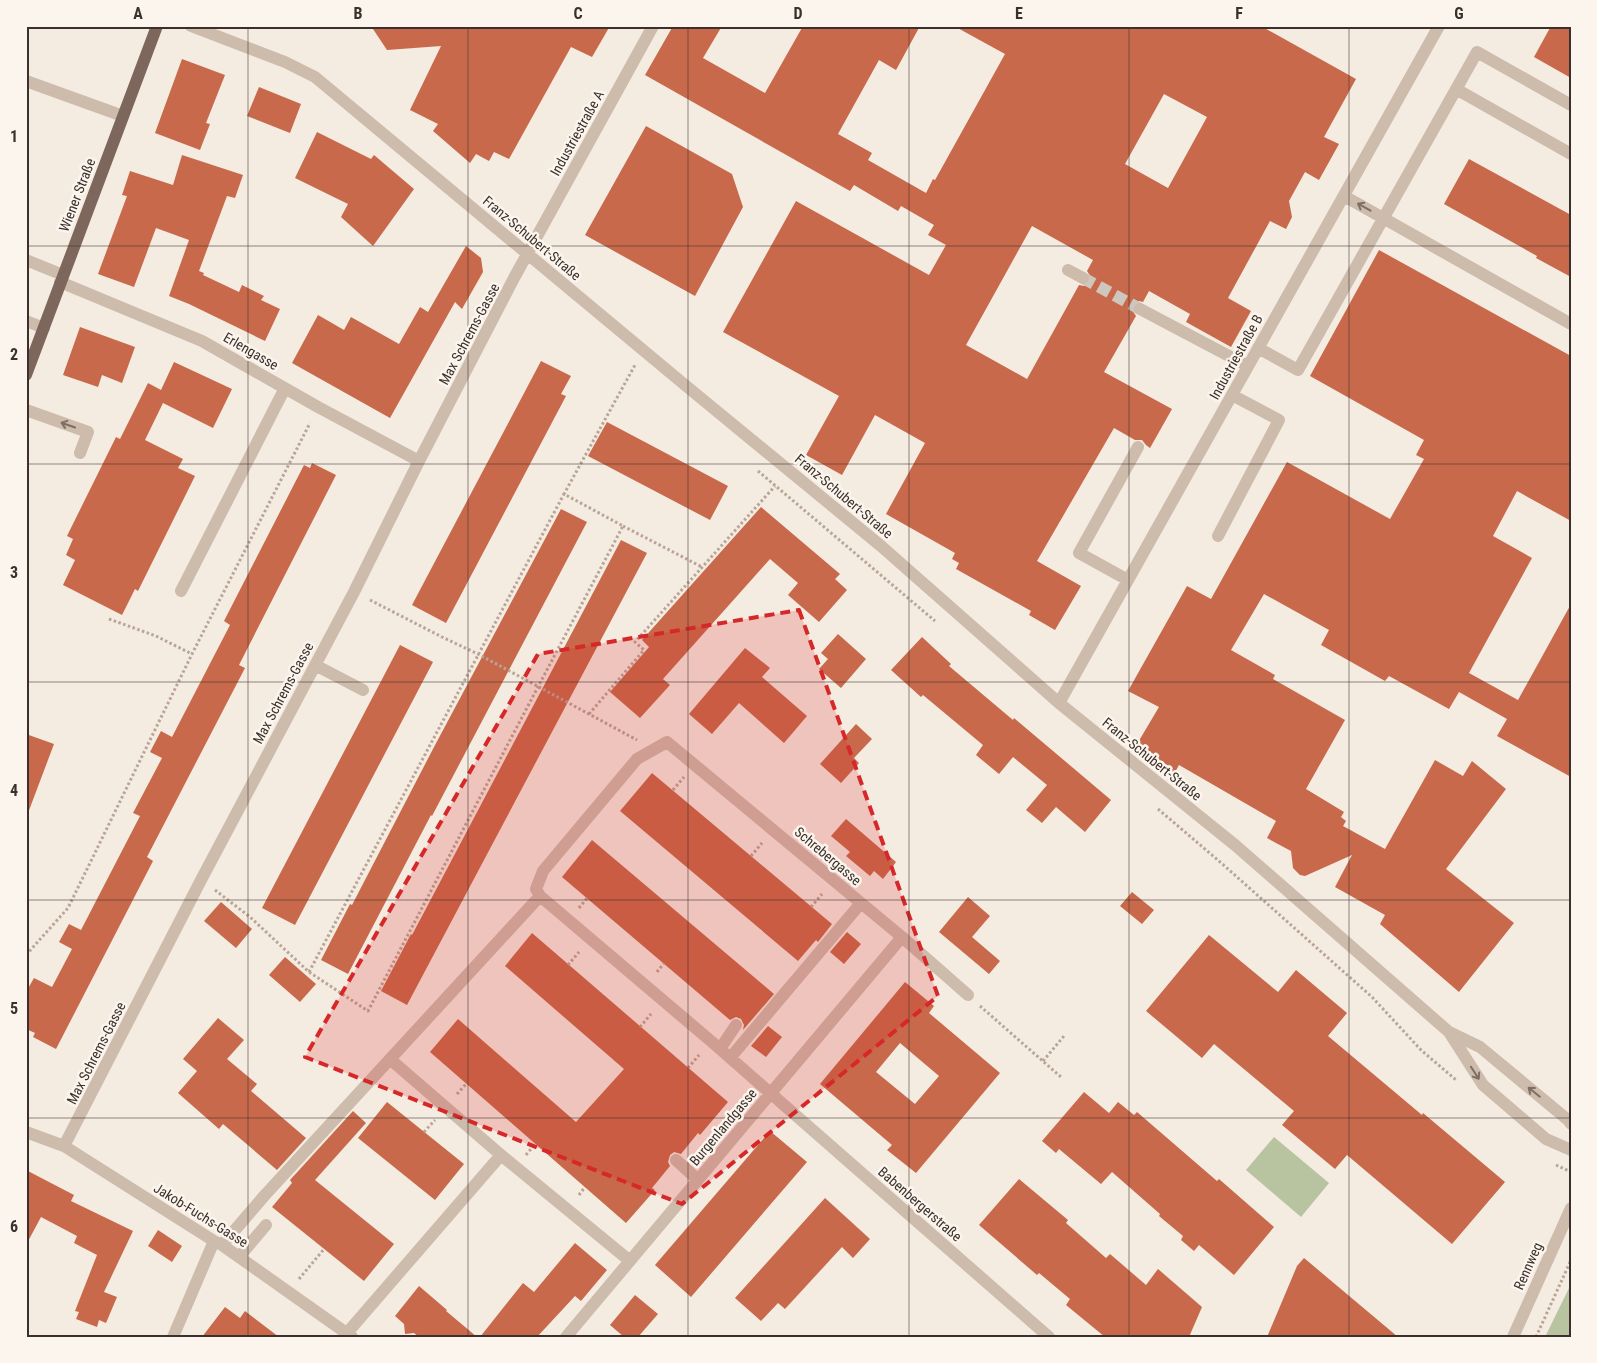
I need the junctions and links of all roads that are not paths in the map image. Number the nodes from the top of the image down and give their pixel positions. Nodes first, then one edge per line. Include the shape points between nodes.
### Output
1 (157, 26) edge
2 (192, 26) edge
3 (653, 26) edge
4 (1439, 26) edge
5 (26, 81) edge
6 (1456, 89) junction
7 (1571, 105) edge
8 (123, 116) junction
9 (1571, 154) edge
10 (1344, 196) junction
11 (1384, 218) junction
12 (527, 254) junction
13 (26, 260) edge
14 (1068, 270) dead end
15 (1083, 278) tunnel mouth
16 (61, 279) junction
17 (1140, 308) tunnel mouth
18 (26, 321) edge
19 (1571, 324) edge
20 (44, 328) junction
21 (1258, 348) junction
22 (1248, 366) junction
23 (26, 375) edge
24 (285, 388) junction
25 (1232, 395) junction
26 (26, 410) edge
27 (1138, 447) dead end
28 (80, 453) dead end
29 (419, 461) junction
30 (1218, 536) dead end
31 (1128, 580) junction
32 (180, 590) dead end
33 (315, 665) junction
34 (363, 690) dead end
35 (1059, 703) junction
36 (540, 896) junction
37 (861, 902) junction
38 (902, 937) junction
39 (968, 995) road end
40 (736, 1025) dead end
41 (1449, 1032) junction
42 (720, 1049) junction
43 (730, 1058) junction
44 (391, 1060) junction
45 (771, 1094) junction
46 (1571, 1124) edge
47 (26, 1132) edge
48 (64, 1146) junction
49 (1571, 1150) edge
50 (501, 1155) junction
51 (676, 1160) dead end
52 (698, 1180) junction
53 (1571, 1208) edge
54 (266, 1225) dead end
55 (218, 1243) junction
56 (239, 1257) junction
57 (630, 1261) junction
58 (349, 1335) edge
59 (173, 1337) edge
60 (566, 1337) edge
61 (1049, 1337) edge
62 (1513, 1337) edge

1 - 8 main road, Wiener Straße
2 - 12 street, Franz-Schubert-Straße via 315,77
3 - 12 street, Industriestraße A
4 - 10 street, Industriestraße B
5 - 8 street
6 - 7 street via 1477,52
6 - 9 street
6 - 11 street
8 - 16 main road, Wiener Straße
11 -> 10 street
10 - 21 street, Industriestraße B
11 - 19 street
11 - 21 street via 1298,370
12 - 29 street, Max Schrems-Gasse
12 - 35 street, Franz-Schubert-Straße via 881,546
13 - 16 street, Erlengasse
14 - 15 street
16 - 20 main road, Wiener Straße
16 - 24 street, Erlengasse via 202,341
17 - 22 street
18 - 20 street
20 - 23 main road, Wiener Straße
21 - 22 street, Industriestraße B
22 - 25 street, Industriestraße B
24 - 29 street, Erlengasse
24 - 32 street
25 - 30 street via 1279,420
25 - 31 street, Industriestraße B
28 -> 26 street via 88,432
27 - 31 street via 1079,553
29 - 33 street, Max Schrems-Gasse
31 - 35 street, Industriestraße B
33 - 34 street
33 - 48 street, Max Schrems-Gasse
35 - 41 street, Franz-Schubert-Straße via 1235,845
36 - 37 street, Schrebergasse via 536,889 543,871 637,759 667,742
36 - 42 street, Babenbergerstraße
36 - 44 street
37 - 38 street, Schrebergasse
37 - 43 street
38 - 39 street, Schrebergasse
38 - 45 street, Burgenlandgasse
40 - 42 street
46 -> 41 street, Franz-Schubert-Straße via 1480,1047
41 -> 49 street, Franz-Schubert-Straße via 1483,1085 1546,1139
42 - 43 street, Babenbergerstraße
43 - 45 street, Babenbergerstraße
44 - 50 street
44 - 55 street
45 - 52 street, Burgenlandgasse
45 - 61 street, Babenbergerstraße
47 - 48 street, Jakob-Fuchs-Gasse
48 - 55 street, Jakob-Fuchs-Gasse
50 - 57 street
50 - 58 street
51 - 52 street
52 - 57 street, Burgenlandgasse
53 - 62 street, Rennweg
54 - 56 street
55 - 56 street, Jakob-Fuchs-Gasse
55 - 59 street
56 - 58 street, Jakob-Fuchs-Gasse
57 - 60 street, Burgenlandgasse

